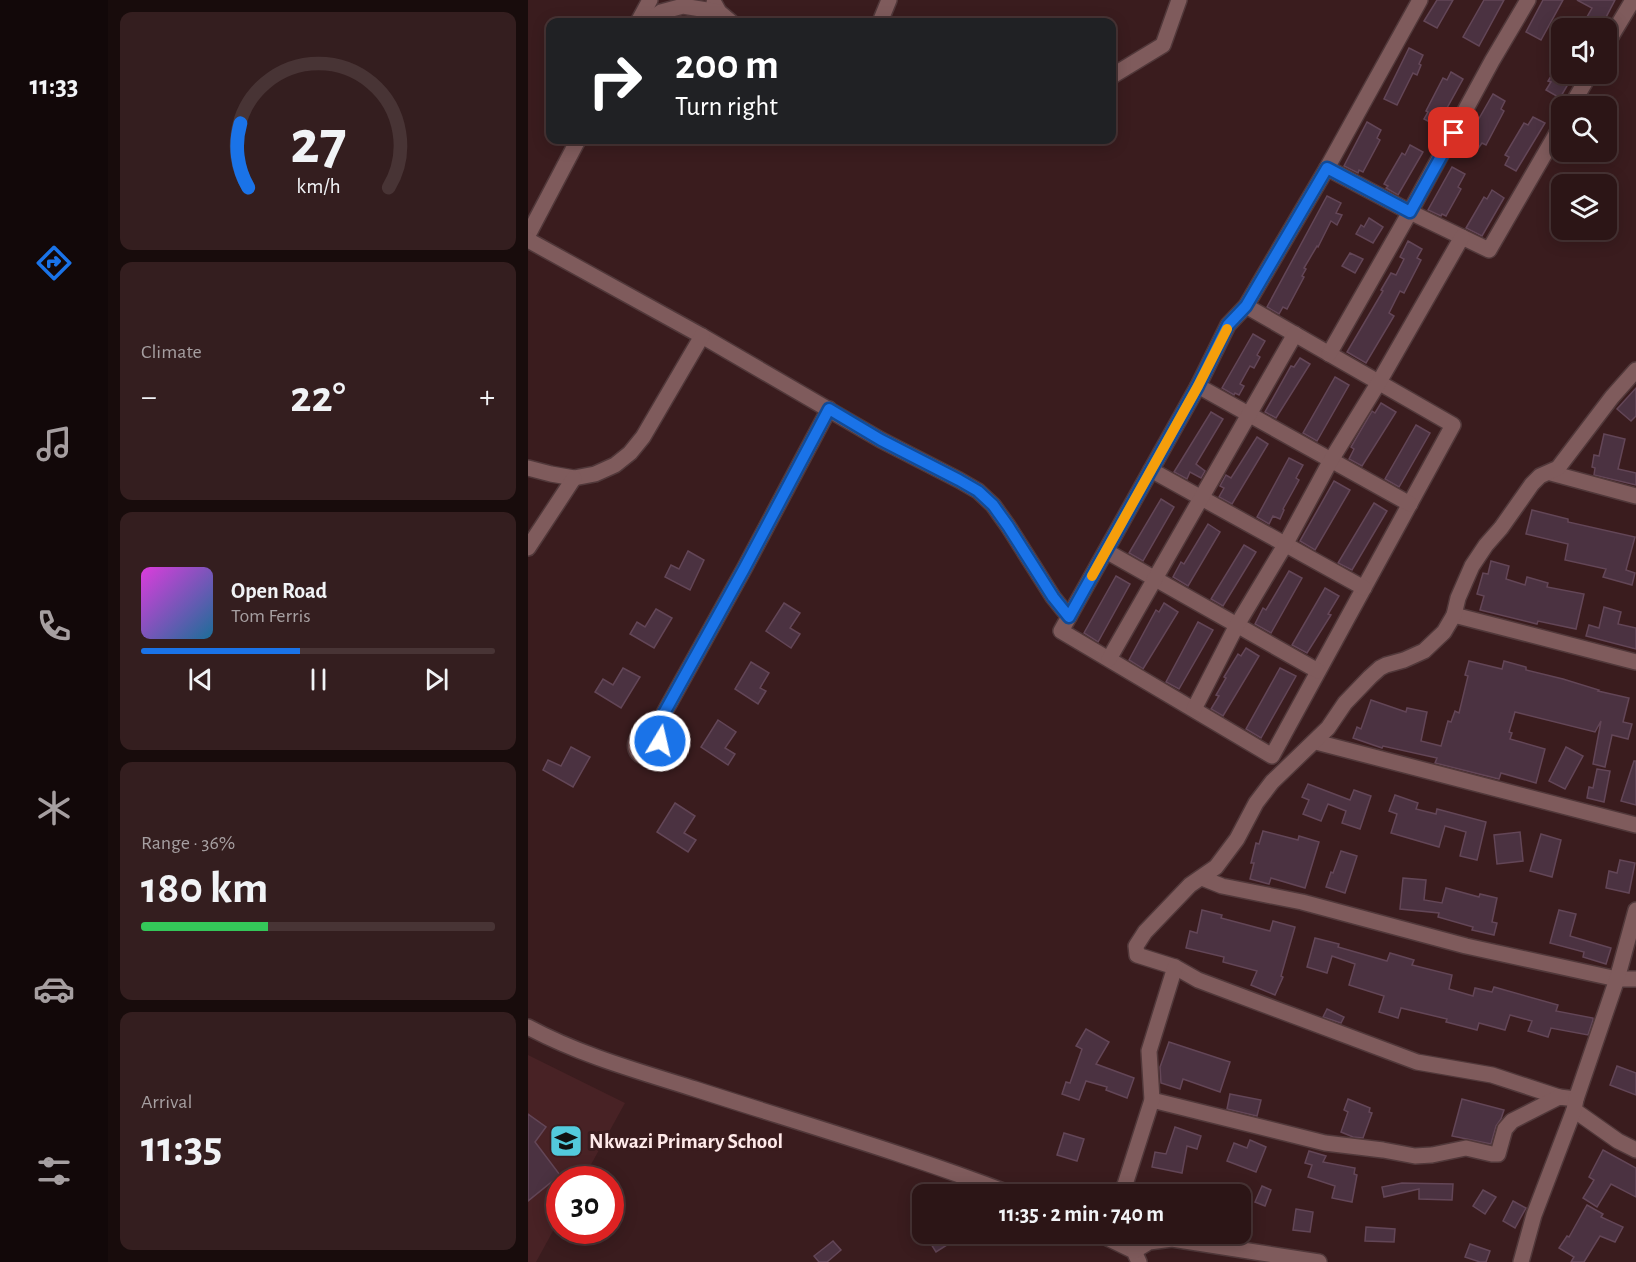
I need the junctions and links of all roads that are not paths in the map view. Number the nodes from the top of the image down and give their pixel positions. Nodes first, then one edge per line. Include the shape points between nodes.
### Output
1 (650, 0) edge
2 (889, 0) edge
3 (1179, 0) edge
4 (1420, 0) edge
5 (1528, 0) edge
6 (1633, 0) edge
7 (716, 6) edge
8 (640, 18) edge
9 (651, 18) edge
10 (727, 18) edge
11 (882, 18) edge
12 (1617, 27) edge
13 (1116, 74) edge
14 (1551, 143) edge
15 (576, 144) edge
16 (1327, 168) junction
17 (1410, 212) junction
18 (528, 235) edge
19 (1462, 237) junction
20 (528, 240) edge
21 (1246, 306) junction
22 (1295, 334) junction
23 (702, 336) junction
24 (1329, 354) junction
25 (1636, 369) edge
26 (1379, 382) junction
27 (1198, 386) junction
28 (829, 409) junction
29 (1250, 415) junction
30 (1332, 460) junction
31 (528, 468) edge
32 (1151, 470) junction
33 (1551, 472) junction
34 (574, 478) junction
35 (1636, 496) edge
36 (1201, 498) junction
37 (1410, 504) junction
38 (1285, 544) junction
39 (528, 548) edge
40 (1106, 551) junction
41 (1155, 579) junction
42 (1364, 588) junction
43 (1454, 615) junction
44 (1069, 617) junction
45 (1237, 625) junction
46 (1109, 659) junction
47 (1636, 662) edge
48 (1318, 671) junction
49 (1194, 709) junction
50 (658, 724) dead end
51 (1316, 742) junction
52 (1636, 825) edge
53 (1202, 878) junction
54 (1636, 909) edge
55 (1175, 967) junction
56 (1617, 979) junction
57 (1636, 979) edge
58 (528, 1027) edge
59 (1559, 1097) junction
60 (1152, 1100) junction
61 (1575, 1105) junction
62 (1636, 1150) edge
63 (984, 1184) edge
64 (1125, 1184) edge
65 (1116, 1244) edge
66 (1137, 1256) edge
67 (1319, 1262) edge
68 (1521, 1262) edge

1 - 8 street
2 - 11 street
3 - 13 street via 1163,45
4 - 16 street
5 - 17 street
6 - 12 street
7 - 9 street via 683,6
7 - 10 street
14 - 19 street via 1489,250
15 - 18 street
16 - 17 street
16 - 21 street
17 - 19 street
17 - 24 street
19 - 26 street
20 - 23 street
21 - 22 street
21 - 27 street via 1228,325
22 - 24 street
22 - 29 street
23 - 28 street
23 - 34 street via 630,453 595,474
24 - 26 street
25 - 33 street
26 - 30 street
26 - 37 street via 1453,425
27 - 29 street
27 - 32 street
28 - 44 street via 978,491 993,505
28 - 50 street
29 - 30 street
29 - 36 street
30 - 37 street
30 - 38 street
31 - 34 street
32 - 36 street
32 - 40 street
33 - 35 street
33 - 43 street via 1532,484 1472,566
34 - 39 street
36 - 38 street
36 - 41 street
37 - 42 street
38 - 42 street
38 - 45 street
40 - 41 street
40 - 44 street
41 - 45 street
41 - 46 street
42 - 48 street
43 - 47 street
43 - 51 street via 1424,651 1380,668 1370,677
44 - 46 street via 1061,630
45 - 48 street
45 - 49 street
46 - 49 street
48 - 49 street via 1272,756
51 - 52 street
51 - 53 street via 1272,782 1237,839 1216,867
53 - 55 street via 1190,885 1136,946 1137,955
53 - 56 street via 1466,946
54 - 56 street
55 - 59 street via 1198,980 1417,1062 1492,1075
55 - 60 street via 1149,1051
56 - 57 street
56 - 61 street
58 - 63 street via 599,1058
59 - 60 street via 1512,1121 1498,1154 1466,1148 1415,1156 1325,1143
59 - 61 street
60 - 64 street
61 - 62 street via 1618,1141
61 - 68 street
65 - 66 street
66 - 67 street via 1149,1242 1172,1239

